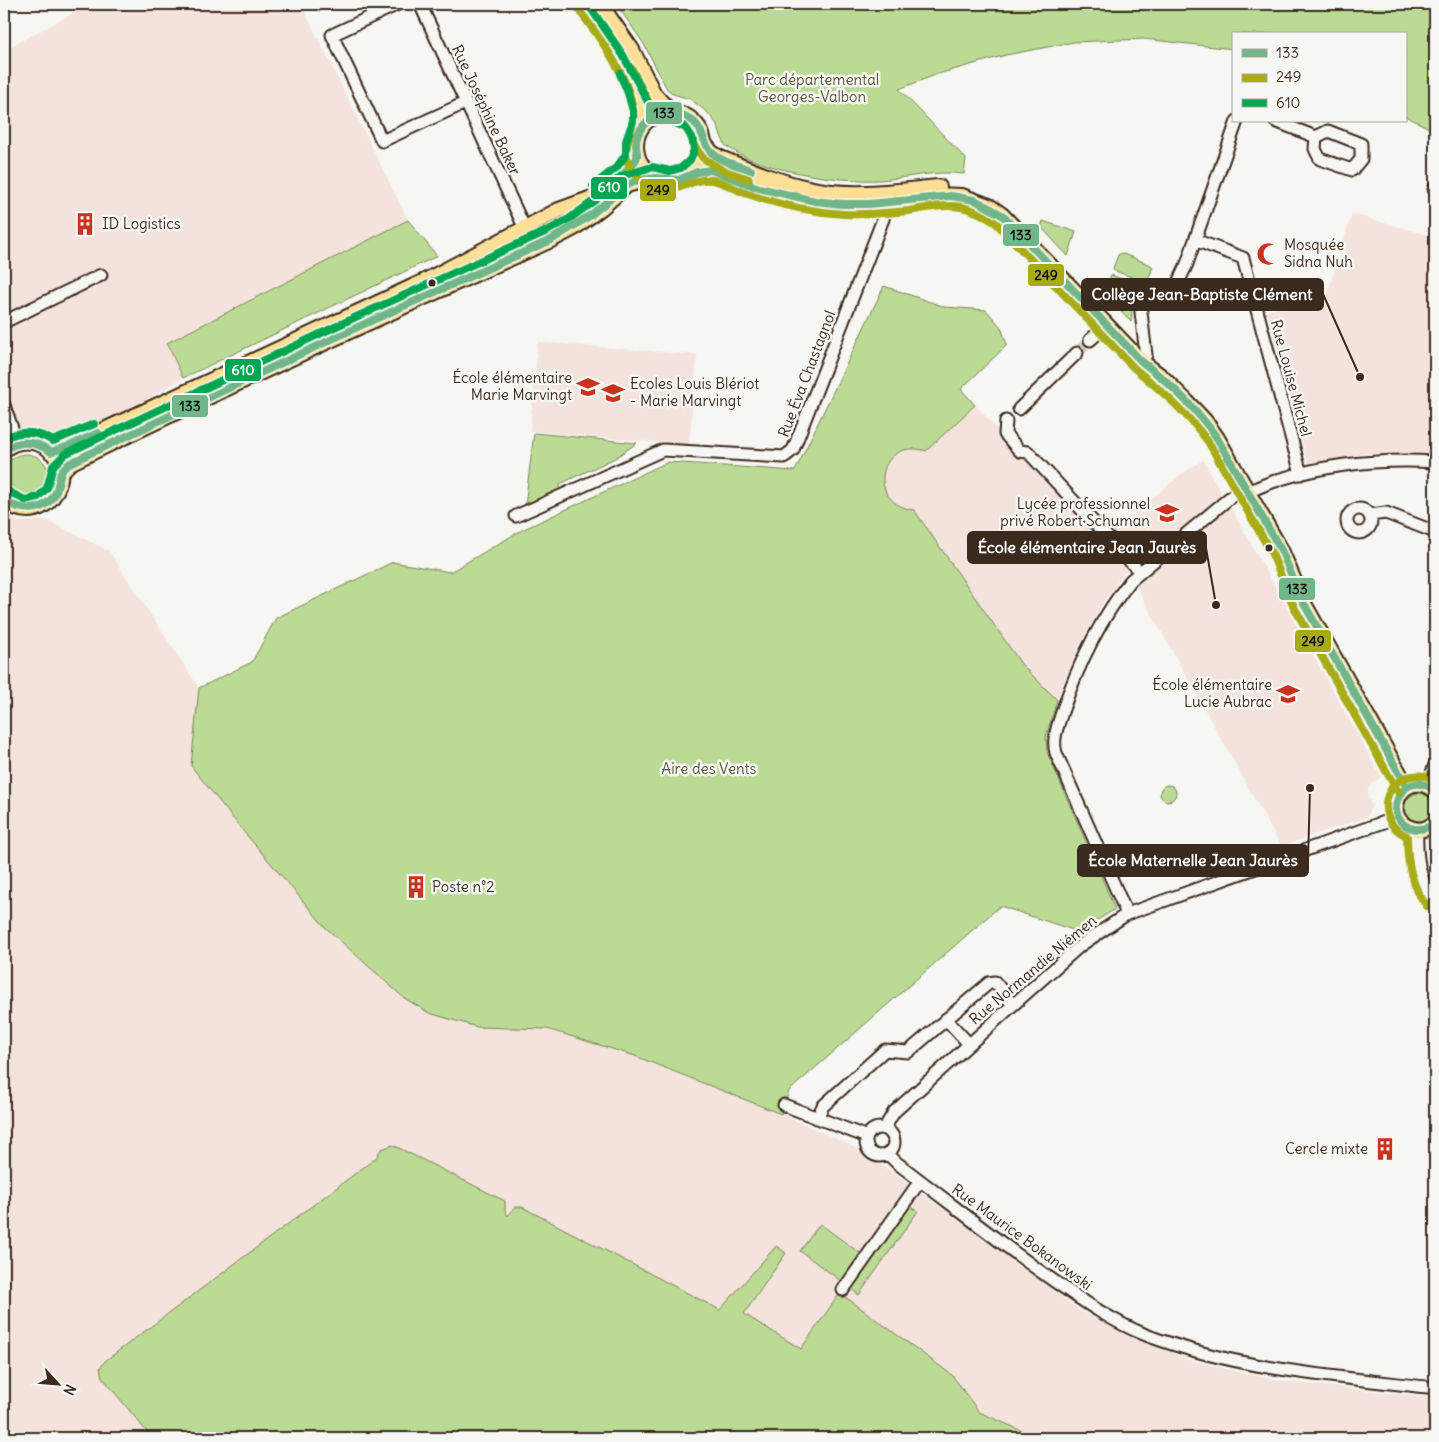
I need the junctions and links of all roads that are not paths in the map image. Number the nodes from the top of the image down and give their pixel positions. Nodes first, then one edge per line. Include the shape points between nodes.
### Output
1 (398, 4) edge
2 (420, 4) edge
3 (587, 4) edge
4 (600, 4) edge
5 (465, 103) junction
6 (674, 112) junction
7 (1237, 122) edge
8 (1278, 122) edge
9 (642, 126) junction
10 (1316, 137) dead end
11 (704, 142) junction
12 (637, 157) junction
13 (693, 172) junction
14 (654, 177) junction
15 (887, 203) junction
16 (525, 229) junction
17 (1195, 240) junction
18 (102, 275) dead end
19 (4, 322) edge
20 (1106, 326) junction
21 (1090, 340) tunnel mouth
22 (1077, 353) tunnel mouth
23 (1146, 355) junction
24 (1162, 377) junction
25 (4, 405) edge
26 (1019, 409) dead end
27 (1006, 421) dead end
28 (17, 443) junction
29 (4, 450) edge
30 (51, 452) junction
31 (1435, 462) edge
32 (60, 472) junction
33 (1301, 474) junction
34 (1247, 489) junction
35 (4, 501) edge
36 (1370, 515) dead end
37 (516, 516) dead end
38 (1435, 532) edge
39 (1140, 572) junction
40 (1435, 765) edge
41 (1407, 786) junction
42 (1431, 788) edge
43 (1398, 817) junction
44 (1435, 822) edge
45 (1418, 830) junction
46 (1435, 900) edge
47 (1127, 914) junction
48 (1014, 1005) junction
49 (946, 1019) junction
50 (969, 1044) junction
51 (784, 1105) dead end
52 (817, 1118) junction
53 (884, 1129) junction
54 (867, 1137) junction
55 (888, 1154) junction
56 (920, 1181) junction
57 (843, 1290) dead end
58 (1435, 1388) edge

1 - 5 street via 332,36 382,141
2 - 5 street, Rue Joséphine Baker
3 - 9 main road via 630,71 643,108
4 - 6 main road via 632,50 654,94
5 - 16 street, Rue Joséphine Baker
6 - 9 main road via 662,113
6 - 11 main road via 691,119
7 - 17 street
8 - 10 street
9 - 12 main road via 637,138
11 - 13 main road via 702,158
11 - 23 main road via 720,158 807,188 866,193 951,186 994,199 1018,220
12 - 14 main road
12 - 16 main road via 624,174 602,192
13 - 14 main road via 679,180
13 - 15 main road via 714,171 779,193 825,202
14 - 32 main road via 627,185 602,208 551,240 223,389 70,463
15 - 20 main road via 950,195 974,199 990,206
15 - 37 street, Rue Éva Chastagnol via 793,450 784,457 663,450
16 - 30 main road via 425,281
17 - 23 street via 1175,289 1151,292 1142,303
17 - 33 street, Rue Louise Michel via 1243,258
18 - 19 street
20 - 21 street
20 - 24 main road via 1140,362
22 - 26 street
23 - 24 main road
24 - 34 main road via 1205,421
25 - 28 street
27 - 39 street via 1005,434 1020,451 1028,452
28 - 29 main road
28 - 30 main road via 33,442
30 - 32 main road via 58,461
31 - 33 street via 1354,465
32 - 35 main road via 56,493 45,504 20,510
33 - 34 street
34 - 39 street
34 - 41 main road via 1281,550 1303,602
36 - 38 street via 1386,513
39 - 47 street via 1102,622 1084,656 1065,704 1054,746
40 - 42 street
41 - 42 main road via 1416,784
41 - 43 main road via 1396,802
43 - 45 main road via 1405,826
43 - 47 street, Rue Normandie Niémen
44 - 45 main road
45 - 46 street via 1418,864
47 - 48 street, Rue Normandie Niémen via 1081,946
48 - 49 street via 995,982 989,983
48 - 50 street, Rue Normandie Niémen
49 - 50 street
49 - 52 street via 908,1052 885,1050 822,1106
50 - 53 street, Rue Normandie Niémen via 894,1112
51 - 52 street
52 - 54 street
53 - 54 street via 872,1130
53 - 55 street via 892,1134 894,1142
54 - 55 street via 870,1153 879,1157
55 - 56 street, Rue Maurice Bokanowski
56 - 57 street
56 - 58 street, Rue Maurice Bokanowski via 1075,1295 1144,1334 1253,1365

